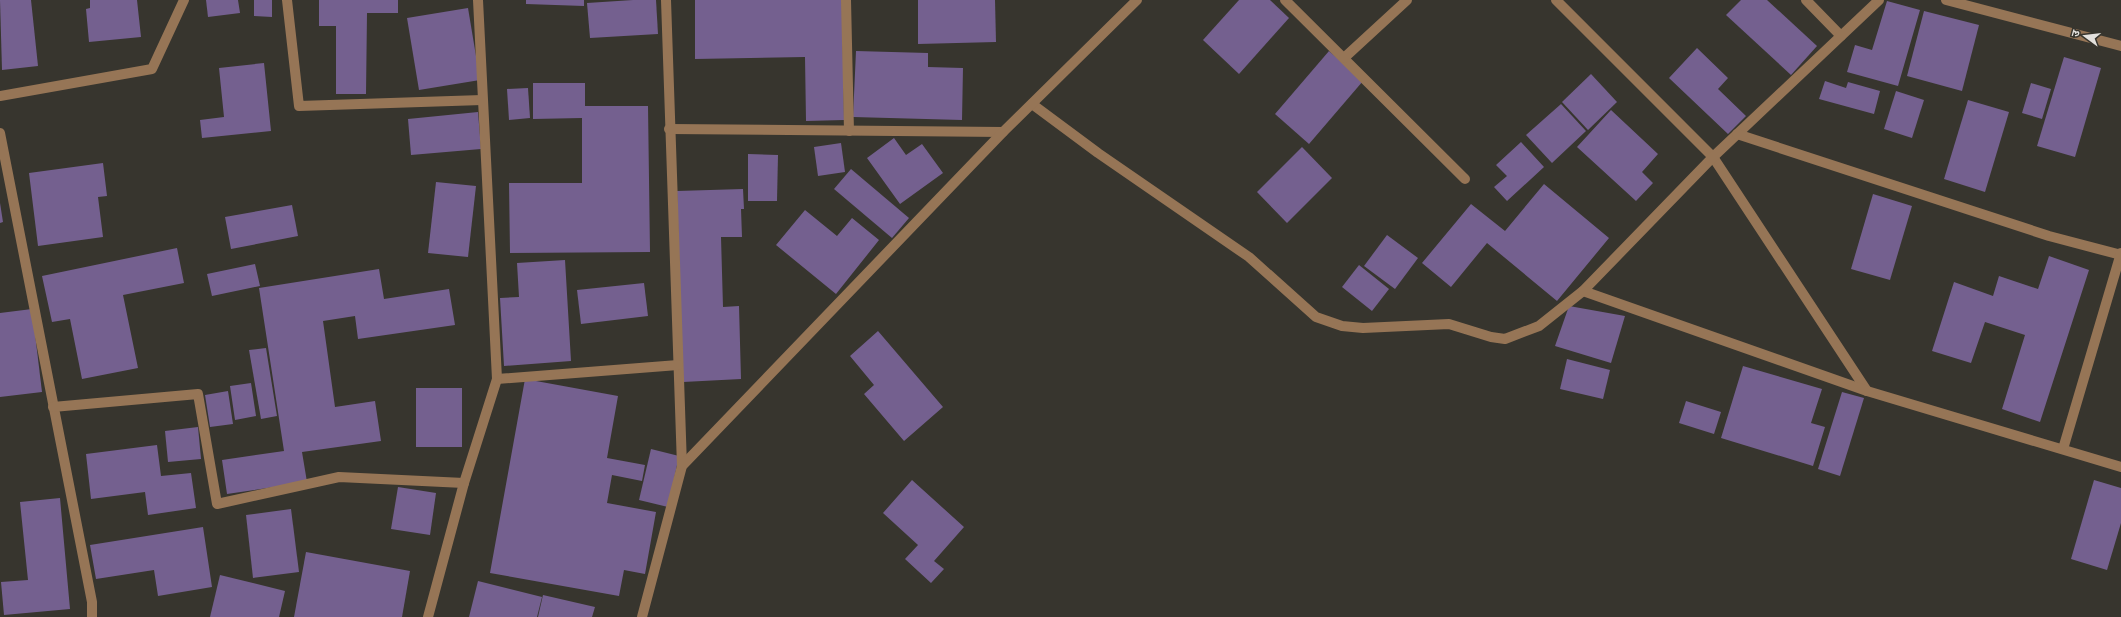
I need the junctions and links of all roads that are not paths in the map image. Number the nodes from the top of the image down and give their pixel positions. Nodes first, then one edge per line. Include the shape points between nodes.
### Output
1 (184, 0) edge
2 (288, 0) edge
3 (478, 0) edge
4 (666, 0) edge
5 (846, 0) edge
6 (1138, 0) edge
7 (1285, 0) edge
8 (1407, 0) edge
9 (1556, 0) edge
10 (1806, 0) edge
11 (1879, 0) edge
12 (1946, 0) edge
13 (1841, 36) junction
14 (2121, 46) edge
15 (1344, 58) junction
16 (0, 96) edge
17 (482, 100) junction
18 (1032, 104) junction
19 (669, 129) junction
20 (849, 131) junction
21 (0, 132) edge
22 (1003, 132) junction
23 (1737, 134) junction
24 (1713, 157) junction
25 (1465, 179) dead end
26 (2121, 254) edge
27 (1583, 291) junction
28 (678, 365) junction
29 (497, 379) junction
30 (1867, 391) junction
31 (53, 407) junction
32 (2063, 449) junction
33 (682, 466) junction
34 (2121, 467) edge
35 (464, 483) junction
36 (92, 617) edge
37 (428, 617) edge
38 (642, 617) edge

1 - 16 street via 152,69
2 - 17 street via 299,106
3 - 17 street
4 - 19 street
5 - 20 street
6 - 18 street
7 - 15 street
8 - 15 street
9 - 24 street
10 - 13 street
11 - 13 street
12 - 14 street
13 - 23 street
15 - 25 street
17 - 29 street
18 - 22 street
18 - 27 street via 1098,153 1249,257 1316,317 1336,324 1363,328 1450,324 1505,339 1539,326
19 - 20 street
19 - 28 street
20 - 22 street
21 - 31 street
22 - 33 street
23 - 24 street
23 - 26 street via 2050,236
24 - 27 street
24 - 30 street
26 - 32 street
27 - 30 street
28 - 29 street
28 - 33 street
29 - 35 street
30 - 32 street
31 - 35 street via 198,394 217,504 339,477
31 - 36 street via 92,602
32 - 34 street
33 - 38 street
35 - 37 street

